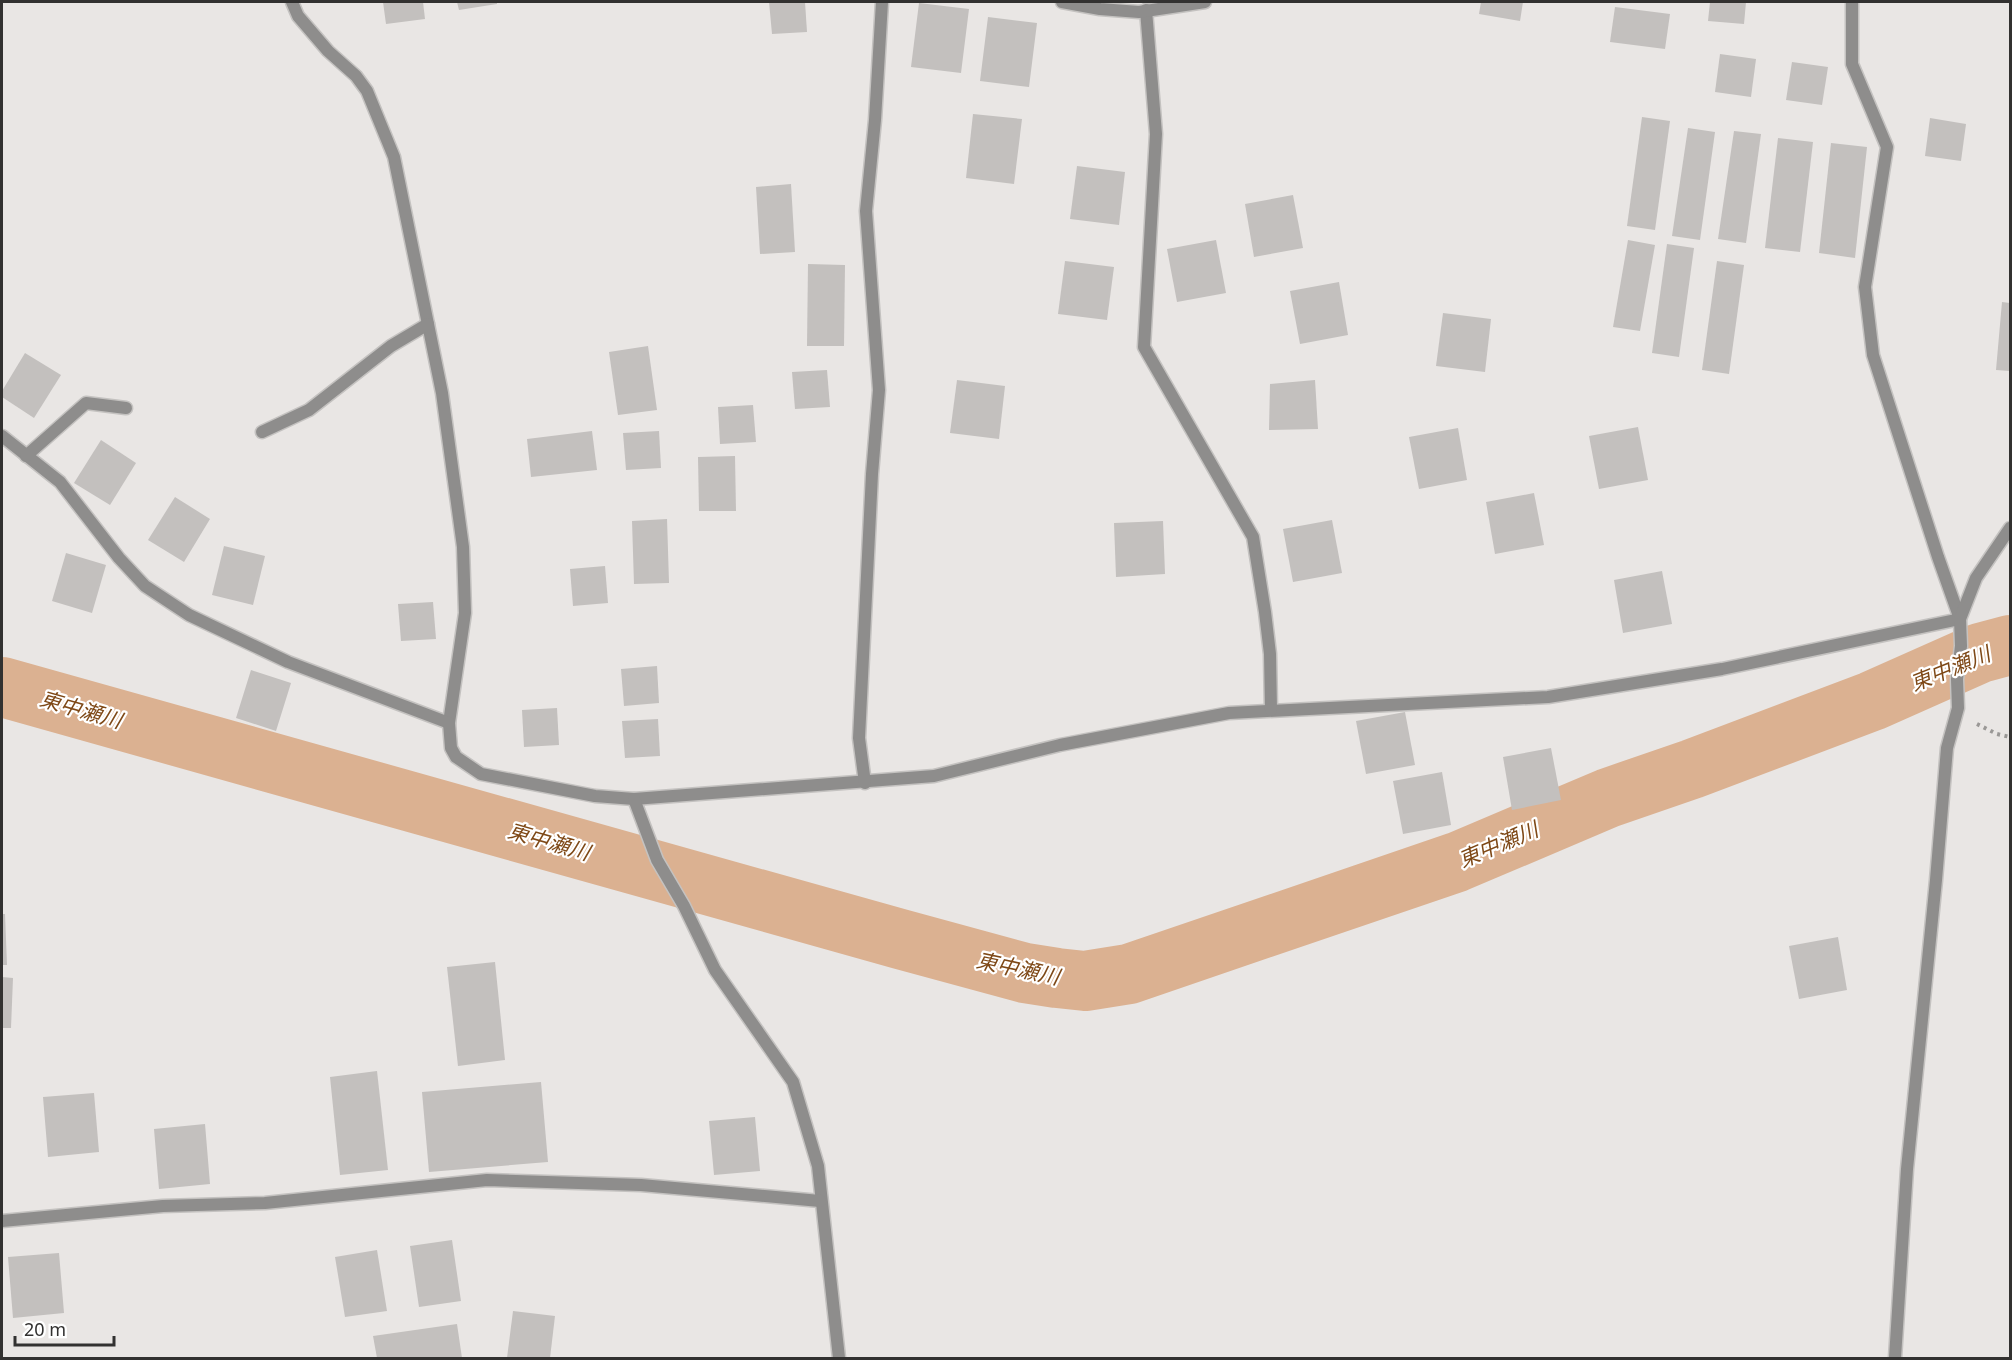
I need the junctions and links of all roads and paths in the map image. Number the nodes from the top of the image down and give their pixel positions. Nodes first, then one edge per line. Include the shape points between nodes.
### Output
1 (292, 2) edge
2 (882, 2) edge
3 (1062, 2) edge
4 (1205, 2) edge
5 (1852, 2) edge
6 (1146, 10) junction
7 (428, 324) junction
8 (126, 408) dead end
9 (262, 432) dead end
10 (2, 436) edge
11 (26, 456) junction
12 (2010, 528) edge
13 (1960, 619) junction
14 (1958, 708) junction
15 (1271, 710) junction
16 (449, 723) junction
17 (2010, 737) edge
18 (865, 783) junction
19 (634, 799) junction
20 (820, 1201) junction
21 (2, 1221) edge
22 (840, 1359) edge
23 (1895, 1359) edge

1 - 7 street via 298,16 367,91 394,157
2 - 18 street via 866,211 879,390 859,738
3 - 6 street via 1100,9
4 - 6 street
5 - 13 street via 1852,64 1887,147 1864,287 1873,355
6 - 15 street via 1156,134 1144,347 1253,537 1270,654
7 - 9 street via 390,345 309,410
7 - 16 street via 442,393 463,547 465,613
8 - 11 street via 86,403
10 - 11 street
11 - 16 street via 60,482 145,586 189,615 288,662
12 - 13 street via 1976,578
13 - 14 street
13 - 15 street via 1722,669 1548,697
14 - 17 path via 1976,724
14 - 23 street via 1947,748 1907,1169
15 - 18 street via 1229,713 1060,745 934,776
16 - 19 street via 451,748 456,757 481,774 595,796
18 - 19 street
19 - 20 street via 657,861 715,970 793,1082 818,1166
20 - 21 street via 641,1185 487,1180 265,1203 163,1206
20 - 22 street

